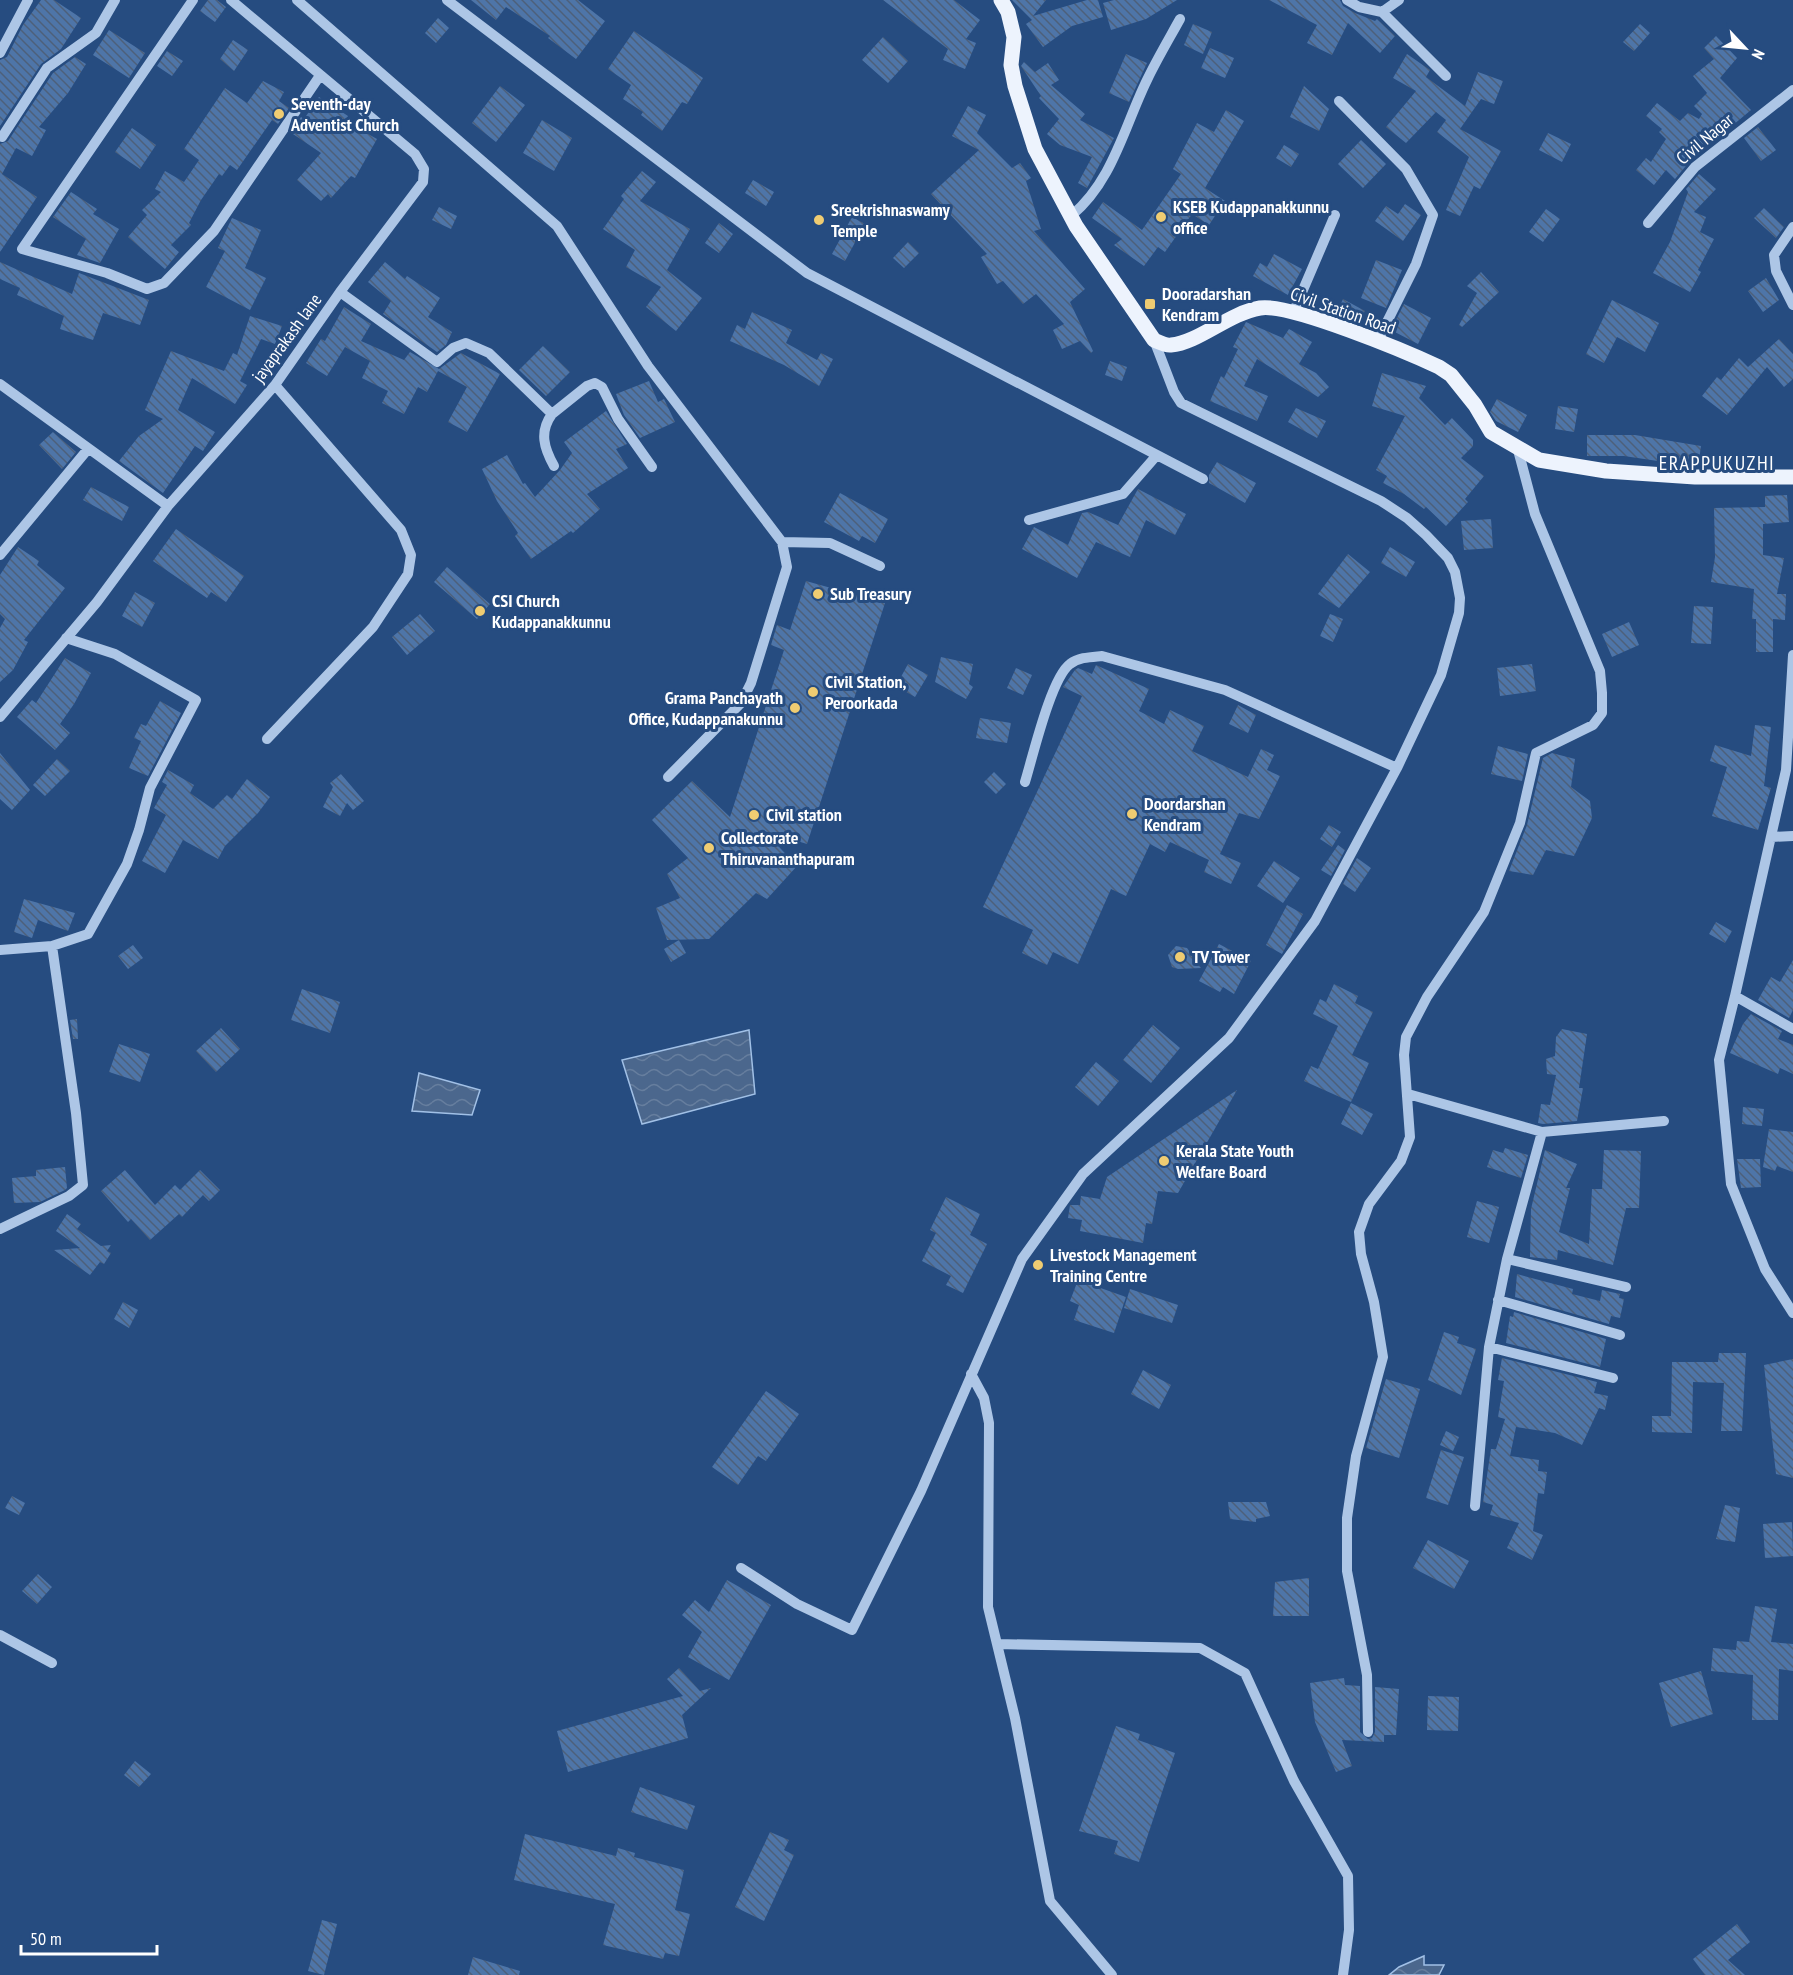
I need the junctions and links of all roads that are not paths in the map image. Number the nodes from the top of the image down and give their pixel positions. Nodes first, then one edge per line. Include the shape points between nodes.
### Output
1 (28, 0) edge
2 (115, 0) edge
3 (193, 0) edge
4 (231, 0) edge
5 (297, 0) edge
6 (447, 0) edge
7 (1001, 0) edge
8 (1347, 0) edge
9 (1399, 0) edge
10 (1382, 12) junction
11 (1180, 19) dead end
12 (0, 52) edge
13 (1446, 76) dead end
14 (319, 77) junction
15 (1793, 90) edge
16 (1339, 100) dead end
17 (2, 137) dead end
18 (1335, 215) dead end
19 (1071, 216) junction
20 (1648, 223) dead end
21 (1793, 227) edge
22 (340, 292) junction
23 (1793, 305) edge
24 (1294, 311) junction
25 (1154, 340) junction
26 (1377, 342) junction
27 (0, 384) edge
28 (275, 385) junction
29 (552, 414) junction
30 (88, 448) junction
31 (1518, 450) junction
32 (1157, 455) junction
33 (555, 465) dead end
34 (652, 467) dead end
35 (1793, 477) edge
36 (1203, 479) dead end
37 (168, 506) junction
38 (1029, 520) dead end
39 (782, 542) junction
40 (0, 555) edge
41 (880, 566) dead end
42 (66, 638) junction
43 (1793, 655) edge
44 (0, 717) edge
45 (267, 739) dead end
46 (1397, 768) junction
47 (1789, 769) edge
48 (668, 777) dead end
49 (1025, 782) dead end
50 (1793, 836) edge
51 (1772, 837) junction
52 (52, 946) junction
53 (0, 950) edge
54 (1735, 996) junction
55 (1793, 1029) edge
56 (1408, 1094) junction
57 (1664, 1121) dead end
58 (1542, 1132) junction
59 (0, 1229) edge
60 (1507, 1259) junction
61 (1626, 1287) dead end
62 (1498, 1300) junction
63 (1793, 1313) edge
64 (1620, 1335) dead end
65 (1489, 1347) junction
66 (971, 1374) junction
67 (1613, 1378) dead end
68 (1475, 1506) dead end
69 (741, 1568) dead end
70 (0, 1635) edge
71 (997, 1644) junction
72 (52, 1663) dead end
73 (1368, 1732) dead end
74 (1112, 1975) edge
75 (1342, 1975) edge

1 - 12 street
2 - 17 street via 96,33 47,68
3 - 14 street via 22,249 107,273 147,289 164,283 213,231
4 - 14 street, jayaprakash lane
5 - 39 street via 557,226 648,366
6 - 32 street via 807,273
7 - 19 main road via 1014,37 1011,65 1021,107 1035,148
8 - 10 street
9 - 10 street
10 - 13 street
11 - 19 street via 1147,81 1116,156 1088,202
14 - 22 street, jayaprakash lane via 415,154 424,169 423,182
15 - 20 street, Civil Nagar via 1695,167
16 - 26 street via 1406,169 1433,215 1416,264
18 - 24 street
19 - 25 main road
21 - 23 street via 1774,255 1776,271
22 - 28 street, jayaprakash lane
22 - 29 street via 437,362 466,343 489,353
24 - 25 main road, Civil Station Road via 1261,307 1226,318 1183,342 1169,346
24 - 26 main road, Civil Station Road
25 - 46 street via 1181,403 1381,501 1407,518 1448,558 1458,584 1459,613 1441,675
26 - 31 main road, Civil Station Road via 1451,375 1491,432
27 - 30 street
28 - 37 street, jayaprakash lane
28 - 45 street via 401,530 411,555 408,574 374,627
29 - 33 street via 544,430 544,448
29 - 34 street via 587,386 594,383 602,387 618,419
30 - 37 street
30 - 40 street
31 - 35 main road, Civil Station Road via 1539,460 1605,471 1730,479
31 - 56 street via 1535,514 1600,671 1602,713 1593,725 1536,753 1520,823 1484,912 1427,997 1406,1037
32 - 36 street
32 - 38 street via 1122,494
37 - 42 street, jayaprakash lane
39 - 41 street via 830,543
39 - 48 street via 787,567 751,683 741,703
42 - 44 street, jayaprakash lane
42 - 52 street via 115,654 196,700 154,778 127,864 98,920 88,934
43 - 47 street
46 - 49 street via 1225,690 1102,656 1070,664 1058,679
46 - 66 street via 1315,921 1229,1038 1083,1174 1022,1259
47 - 51 street
50 - 51 street
51 - 54 street
52 - 53 street
52 - 59 street via 83,1185 69,1196
54 - 55 street
54 - 63 street via 1719,1060 1731,1184 1765,1269
56 - 58 street
56 - 73 street via 1410,1137 1401,1161 1369,1204 1359,1232 1383,1357 1356,1456 1347,1518 1347,1571 1367,1675
57 - 58 street
58 - 60 street
60 - 61 street
60 - 62 street
62 - 64 street
62 - 65 street
65 - 67 street
65 - 68 street
66 - 69 street via 921,1491 852,1630 797,1604
66 - 71 street via 984,1398 989,1423 988,1607
70 - 72 street
71 - 74 street via 1050,1901
71 - 75 street via 1200,1648 1245,1673 1294,1781 1348,1876 1349,1930

